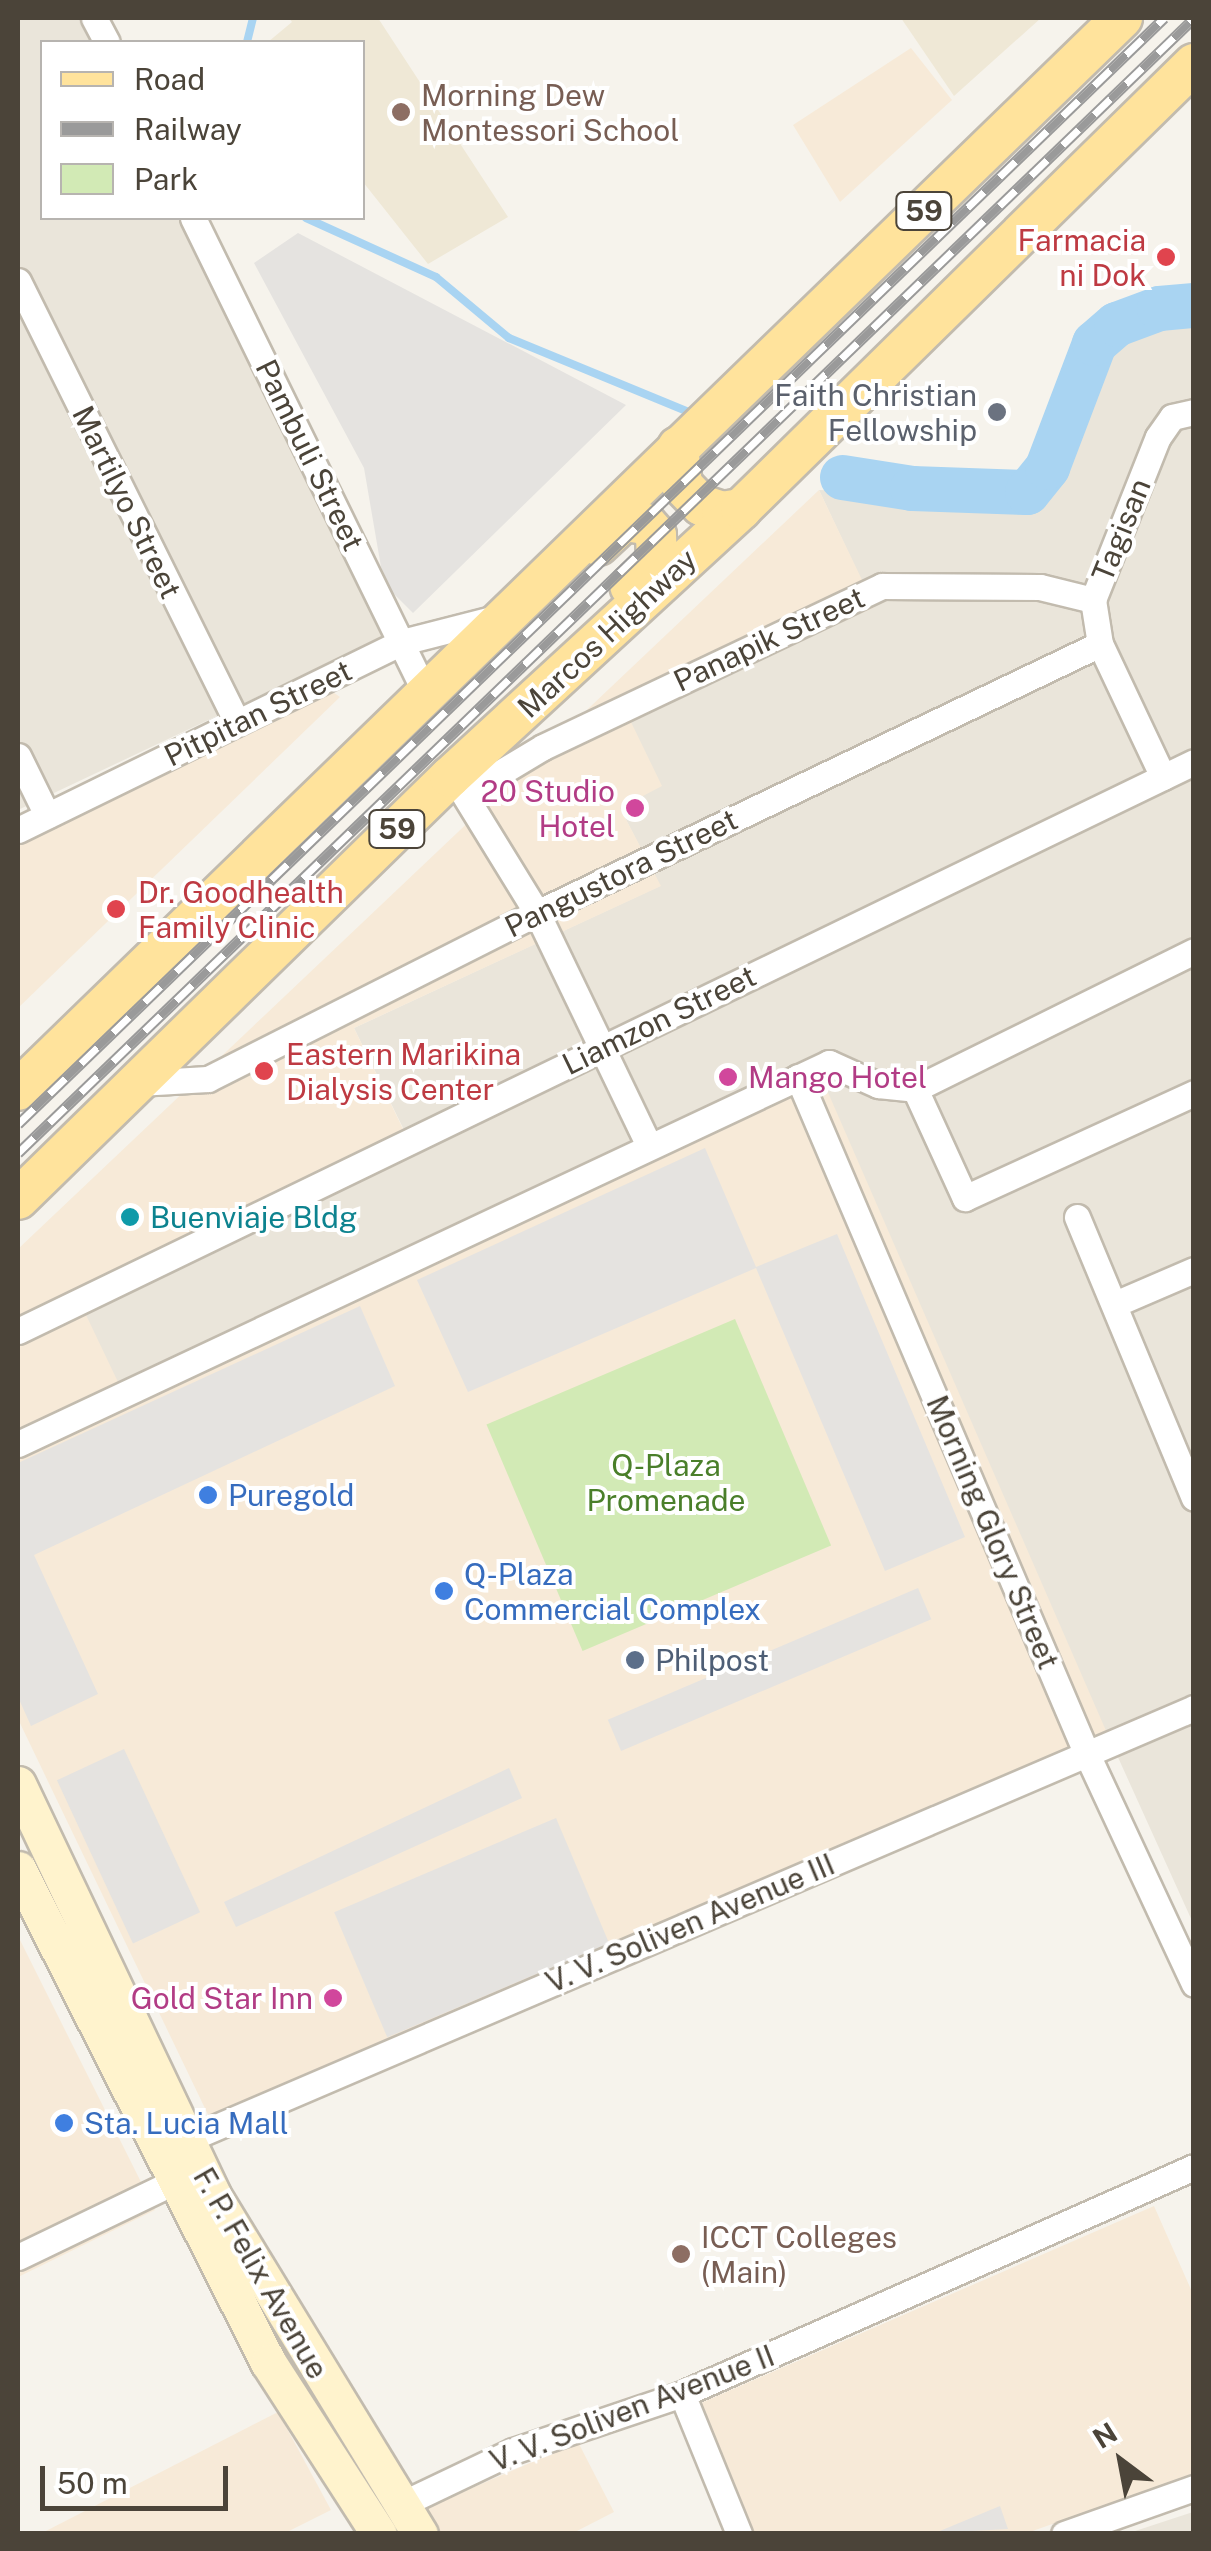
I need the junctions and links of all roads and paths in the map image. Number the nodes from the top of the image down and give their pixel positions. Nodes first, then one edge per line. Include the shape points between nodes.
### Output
1 (94, 18) edge
2 (1122, 18) edge
3 (106, 40) edge
4 (1194, 64) edge
5 (194, 220) edge
6 (18, 282) edge
7 (1194, 412) edge
8 (699, 426) junction
9 (741, 509) junction
10 (1094, 600) junction
11 (505, 616) junction
12 (402, 642) junction
13 (1100, 644) junction
14 (426, 694) junction
15 (237, 722) junction
16 (18, 756) edge
17 (1194, 762) edge
18 (1163, 777) junction
19 (459, 784) junction
20 (47, 815) junction
21 (18, 830) edge
22 (537, 913) junction
23 (1194, 951) edge
24 (601, 1048) junction
25 (798, 1077) junction
26 (138, 1083) junction
27 (915, 1089) junction
28 (18, 1090) edge
29 (1194, 1093) edge
30 (648, 1146) junction
31 (18, 1199) edge
32 (1077, 1217) dead end
33 (1194, 1270) edge
34 (1115, 1304) junction
35 (18, 1331) edge
36 (18, 1444) edge
37 (1194, 1498) edge
38 (1194, 1708) edge
39 (1085, 1750) junction
40 (18, 1784) edge
41 (18, 1869) edge
42 (1194, 1984) edge
43 (186, 2140) junction
44 (1194, 2167) edge
45 (172, 2184) junction
46 (18, 2257) edge
47 (298, 2342) junction
48 (268, 2362) junction
49 (682, 2394) junction
50 (1194, 2488) edge
51 (390, 2519) edge
52 (420, 2534) edge
53 (739, 2534) edge
54 (1064, 2534) edge

1 - 3 street
2 - 8 main road, 59
4 - 9 main road, Marcos Highway / 59
5 - 12 street, Pambuli Street
6 - 15 street, Martilyo Street
7 - 10 street, Tagisan via 1172,417 1158,437
8 - 9 main road via 682,485 701,505
8 - 11 main road, 59
9 - 19 main road, Marcos Highway / 59
10 - 13 street, Tagisan
10 - 19 street, Panapik Street via 1040,587 882,586
11 - 12 street, Pitpitan Street
11 - 14 main road, 59
12 - 14 street, Pambuli Street
12 - 15 street, Pitpitan Street
13 - 18 street, Tagisan
13 - 22 street, Pangustora Street
14 - 19 main road via 456,681 624,521 646,524 656,535 657,561 465,744
14 - 28 main road, 59
15 - 20 street, Pitpitan Street
16 - 20 street
17 - 18 street, Liamzon Street
18 - 24 street, Liamzon Street
19 - 22 street
19 - 26 main road, Marcos Highway / 59
20 - 21 street, Pitpitan Street
22 - 24 street
22 - 26 street, Pangustora Street via 208,1078
23 - 27 street
24 - 30 street
24 - 35 street, Liamzon Street
25 - 27 street via 829,1062 878,1085
25 - 30 street
25 - 39 street, Morning Glory Street
26 - 31 main road, Marcos Highway / 59
27 - 29 street via 965,1198
30 - 36 street
32 - 34 street
33 - 34 street
34 - 37 street
38 - 39 street, V. V. Soliven Avenue III
39 - 42 street, Morning Glory Street
39 - 43 street, V. V. Soliven Avenue III
40 - 43 main road, F. P. Felix Avenue
41 - 45 main road, F. P. Felix Avenue
43 - 47 main road, F. P. Felix Avenue
44 - 49 street, V. V. Soliven Avenue II
45 - 46 street
45 - 48 main road, F. P. Felix Avenue
47 - 48 main road
47 - 51 main road, F. P. Felix Avenue
48 - 51 main road, F. P. Felix Avenue
49 - 51 street, V. V. Soliven Avenue II via 513,2451
49 - 53 street
50 - 54 street
51 - 52 main road, F. P. Felix Avenue

